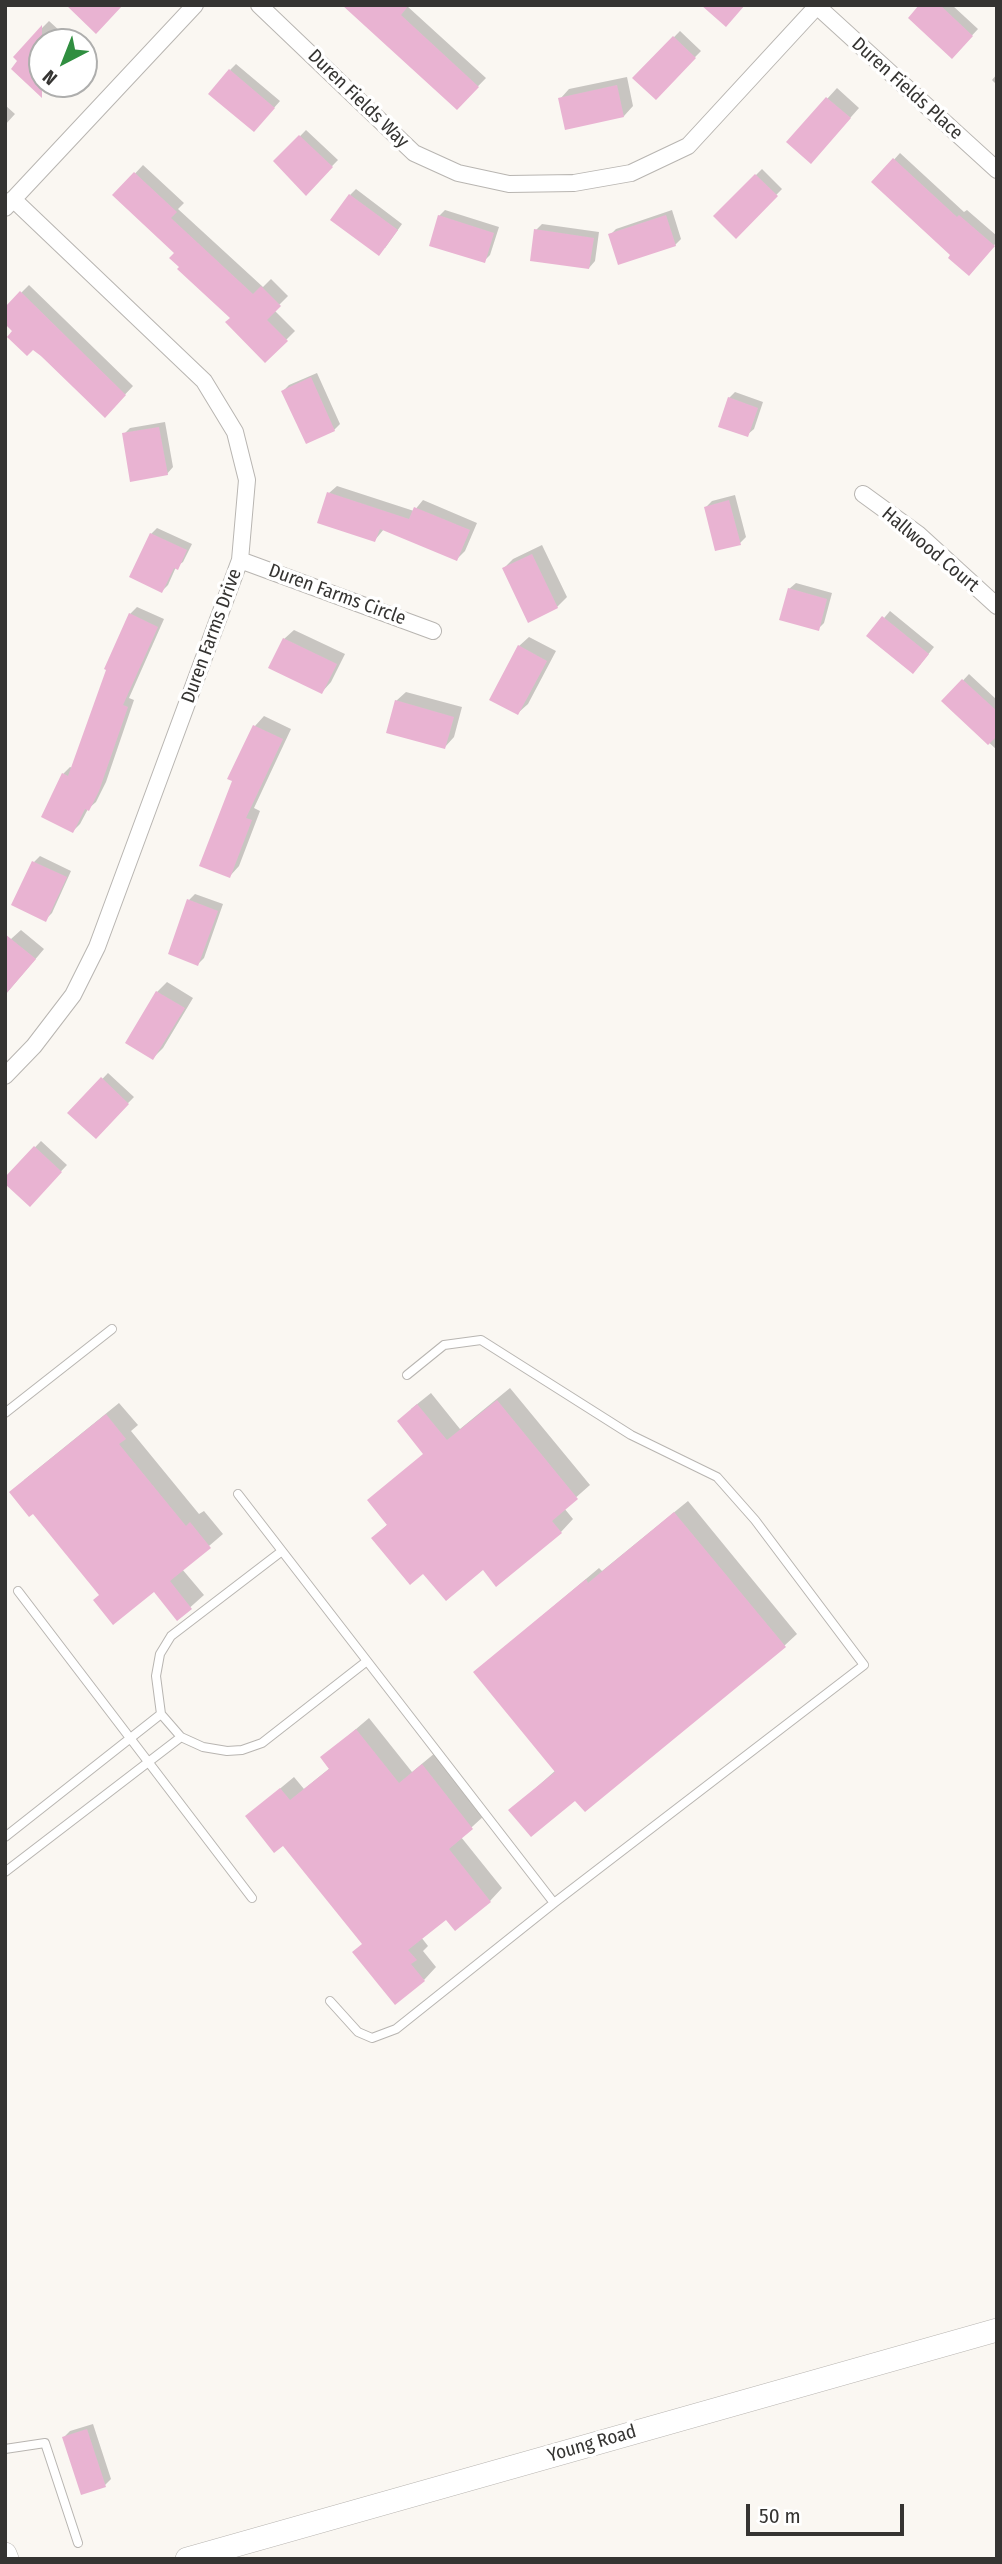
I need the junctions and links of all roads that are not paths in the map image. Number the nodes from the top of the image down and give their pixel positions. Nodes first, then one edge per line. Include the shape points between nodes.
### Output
1 (195, 5) edge
2 (259, 5) edge
3 (818, 6) edge
4 (997, 170) edge
5 (9, 204) edge
6 (863, 494) dead end
7 (240, 560) junction
8 (997, 606) edge
9 (433, 631) dead end
10 (5, 1076) edge
11 (112, 1329) dead end
12 (407, 1374) dead end
13 (5, 1413) edge
14 (238, 1494) dead end
15 (282, 1551) junction
16 (18, 1591) dead end
17 (367, 1661) junction
18 (161, 1714) junction
19 (181, 1737) junction
20 (131, 1738) junction
21 (149, 1762) junction
22 (5, 1837) edge
23 (5, 1872) edge
24 (252, 1898) dead end
25 (554, 1903) junction
26 (330, 2001) dead end
27 (997, 2330) edge
28 (5, 2449) edge
29 (78, 2543) dead end
30 (187, 2559) edge

1 - 5 street
2 - 3 street, Duren Fields Way via 414,153 458,173 509,184 574,183 631,173 688,146
3 - 4 street, Duren Fields Place
5 - 7 street, Duren Farms Drive via 204,381 235,432 247,480
6 - 8 street, Hallwood Court via 918,534
7 - 9 street, Duren Farms Circle
7 - 10 street, Duren Farms Drive via 97,947 73,995
11 - 13 lane
12 - 25 lane via 444,1345 481,1340 631,1435 717,1477 864,1665
14 - 15 lane
15 - 17 lane
15 - 18 lane via 171,1636 160,1654 156,1676
16 - 20 lane
17 - 19 lane via 262,1743 227,1751
17 - 25 lane
18 - 19 lane
18 - 20 lane
19 - 21 lane
20 - 21 lane
20 - 22 lane
21 - 23 lane
21 - 24 lane
25 - 26 lane via 396,2029 372,2038 358,2032
27 - 30 street, Young Road
28 - 29 lane via 45,2443

